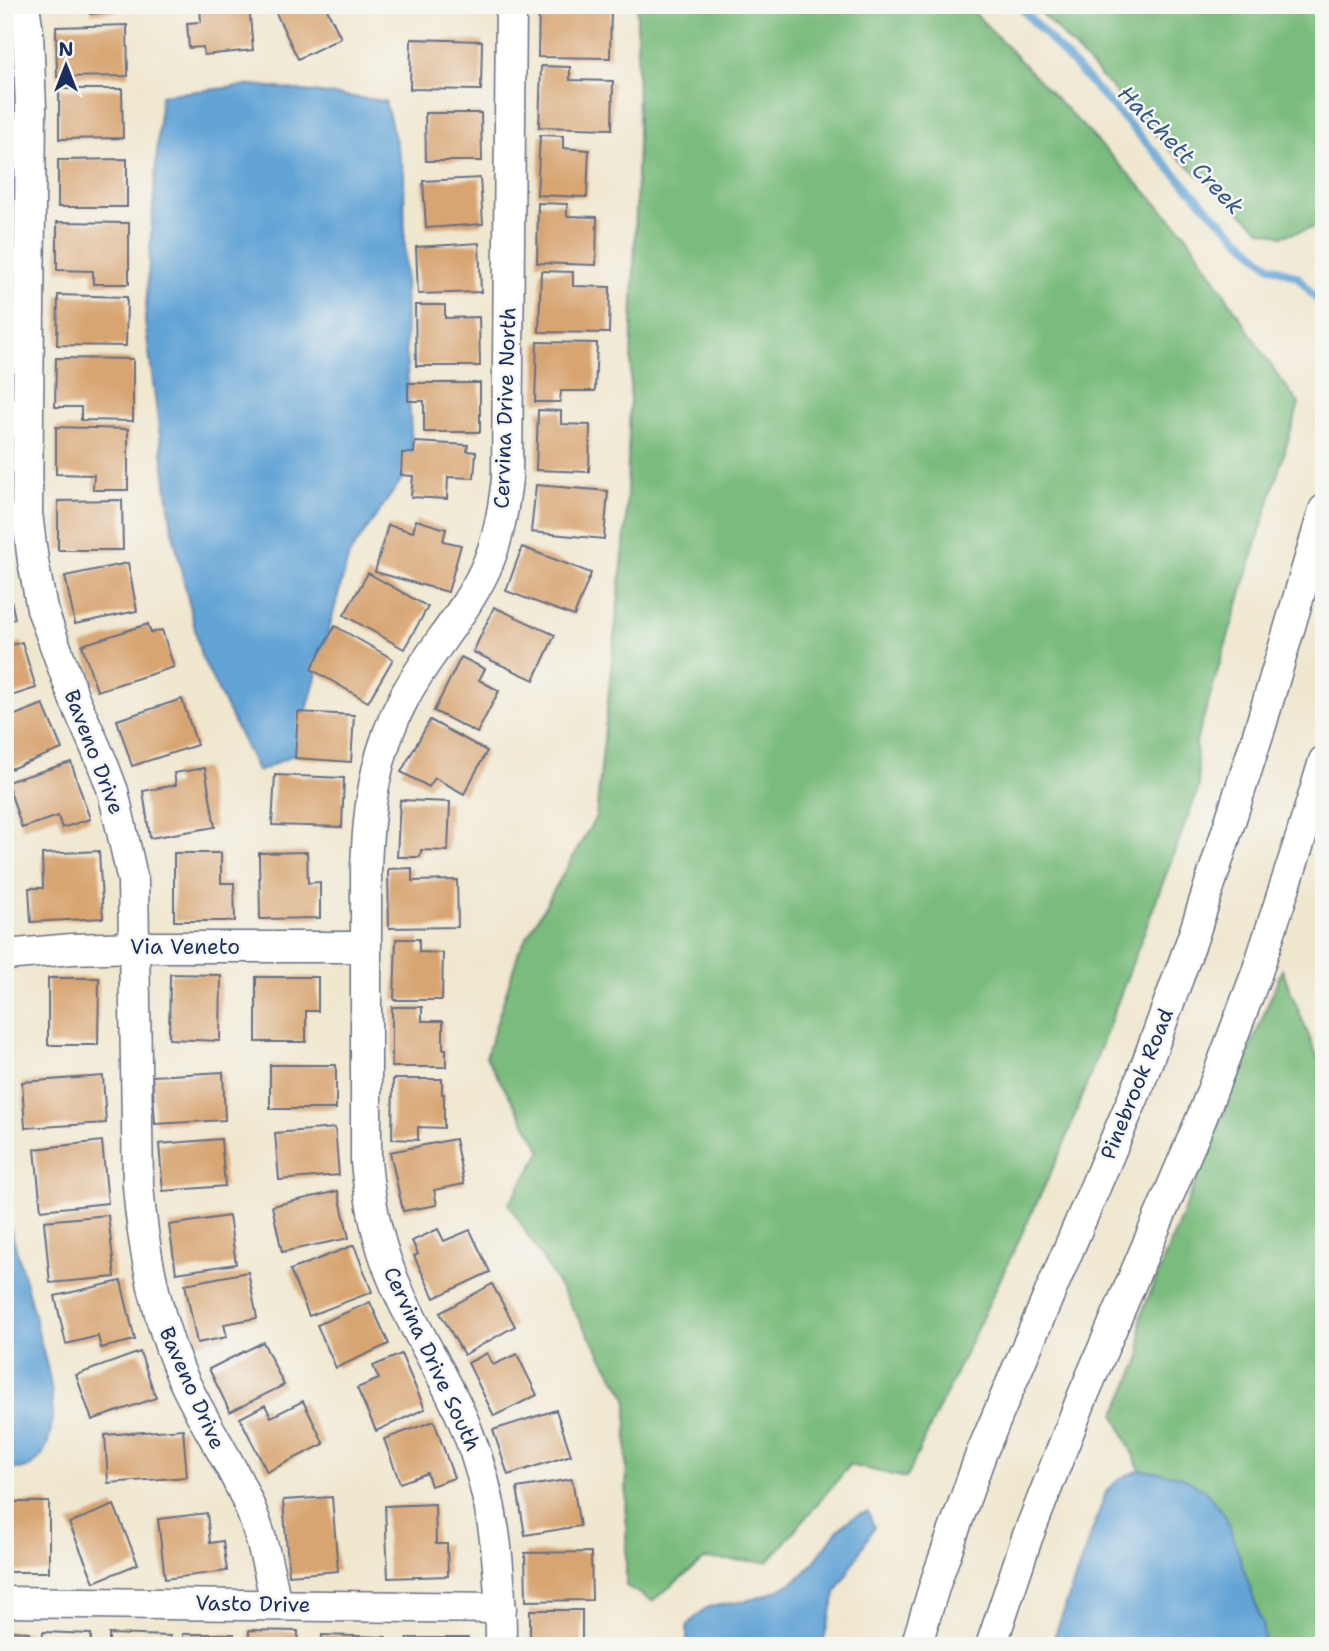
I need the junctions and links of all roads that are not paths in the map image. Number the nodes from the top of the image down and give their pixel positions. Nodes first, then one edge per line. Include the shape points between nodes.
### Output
1 (24, 5) edge
2 (511, 5) edge
3 (1324, 510) edge
4 (1324, 761) edge
5 (135, 947) junction
6 (365, 947) junction
7 (5, 955) edge
8 (5, 1602) edge
9 (276, 1604) junction
10 (501, 1608) junction
11 (501, 1646) edge
12 (916, 1646) edge
13 (991, 1646) edge

1 - 5 street, Baveno Drive via 31,108 27,513 42,609 116,800 133,881
2 - 6 street, Cervina Drive North via 503,512 484,573 405,695 382,753 368,823
3 - 12 street, Pinebrook Road via 1193,937 1140,1082 981,1454
4 - 13 street via 1256,975 1202,1117 1082,1398
5 - 6 street, Via Veneto
5 - 7 street, Via Veneto
5 - 9 street, Baveno Drive via 138,1185 150,1276 181,1373 255,1520
6 - 10 street, Cervina Drive South via 369,1196 396,1287 465,1424 479,1462 491,1507
8 - 9 street, Vasto Drive
9 - 10 street, Vasto Drive
10 - 11 street, Cervina Drive South

